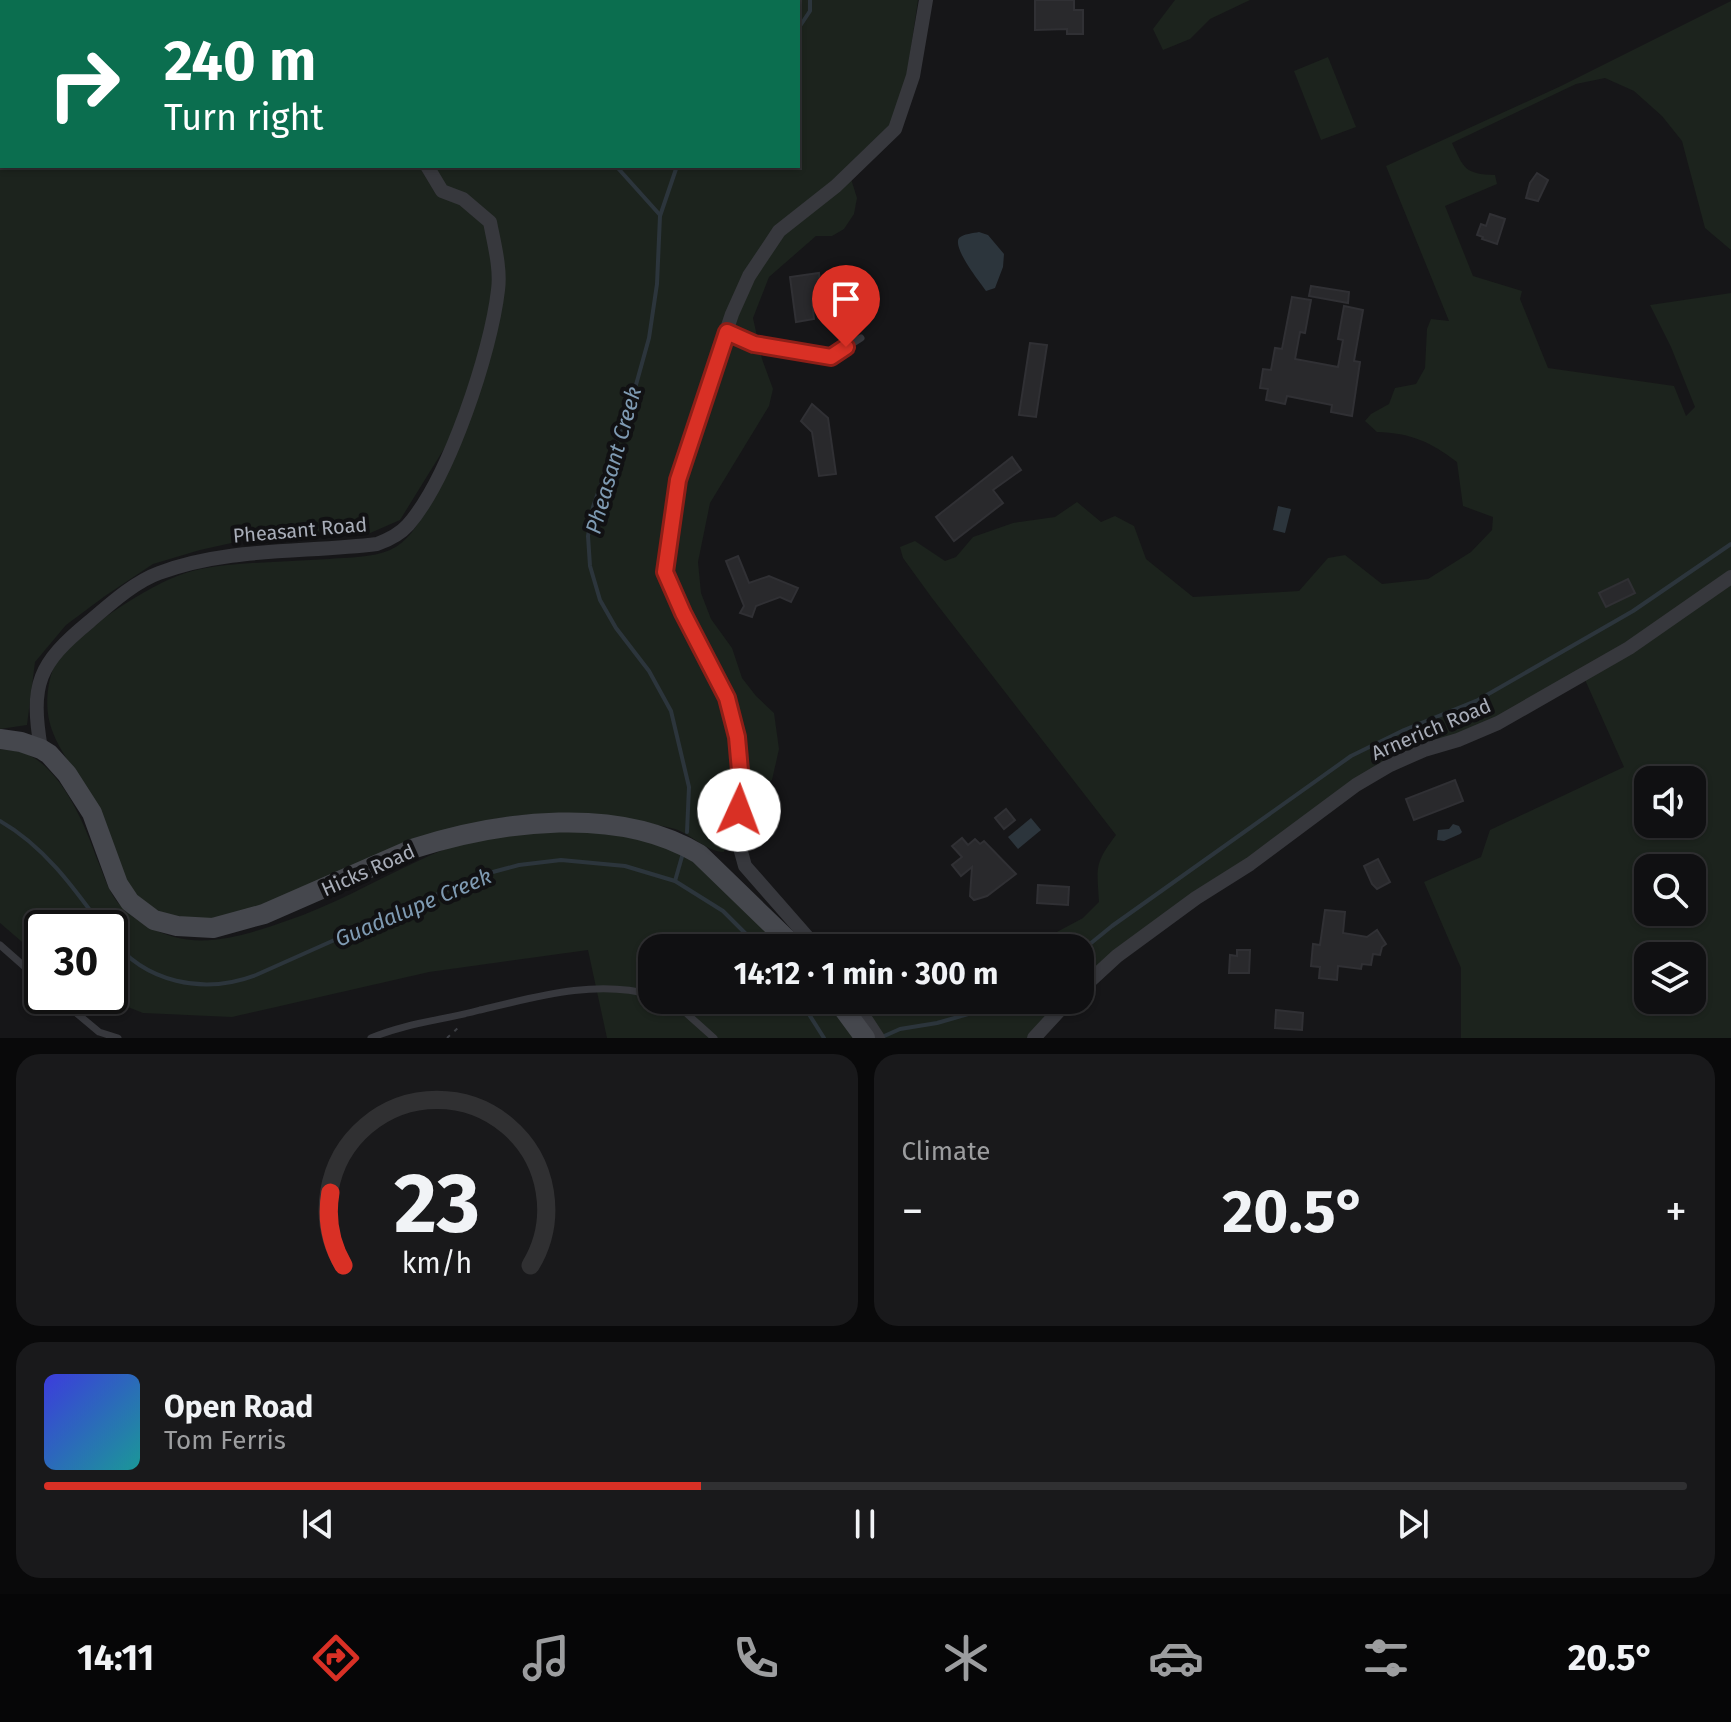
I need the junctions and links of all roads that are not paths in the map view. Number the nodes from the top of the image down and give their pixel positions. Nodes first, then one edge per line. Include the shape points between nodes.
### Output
1 (926, 0) edge
2 (428, 168) edge
3 (727, 332) junction
4 (861, 338) dead end
5 (1731, 577) edge
6 (0, 739) edge
7 (41, 749) junction
8 (782, 934) edge
9 (805, 934) edge
10 (0, 945) edge
11 (24, 966) edge
12 (1094, 977) edge
13 (638, 992) edge
14 (78, 1014) edge
15 (687, 1014) edge
16 (847, 1014) edge
17 (862, 1014) edge
18 (1056, 1014) edge
19 (118, 1038) edge
20 (371, 1038) edge
21 (714, 1038) edge
22 (865, 1038) edge
23 (878, 1038) edge
24 (1034, 1038) edge

1 - 3 street via 913,76 895,129 779,231 749,276
2 - 7 street, Pheasant Road via 442,191 463,199 490,222 499,287 474,388 419,508 407,526 377,544 241,555 156,574 91,620 44,667 36,715
3 - 4 lane via 754,344 831,357
3 - 9 street via 678,480 665,572 727,698 737,737 737,837 745,866
5 - 12 street, Arnerich Road via 1629,648 1498,723 1424,750 1356,785
6 - 7 street
7 - 8 street, Hicks Road via 67,774 92,813 130,902 154,920 177,926 213,928 264,914 441,840 515,826 574,823 643,832 682,844
10 - 11 lane
13 - 20 lane via 616,988 548,994
14 - 19 lane via 99,1032
15 - 21 lane
16 - 22 street
17 - 23 street
18 - 24 street

